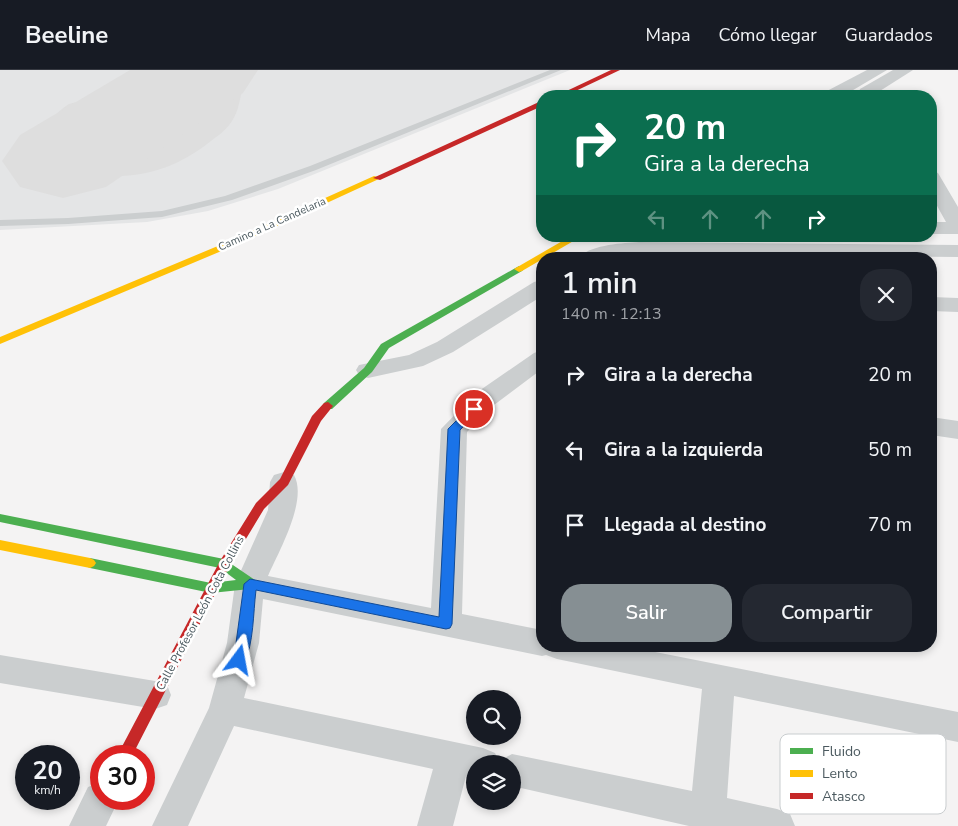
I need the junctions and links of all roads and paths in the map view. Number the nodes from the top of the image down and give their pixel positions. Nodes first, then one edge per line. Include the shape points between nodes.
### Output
1 (557, 70) edge
2 (617, 70) edge
3 (878, 70) edge
4 (905, 70) edge
5 (573, 90) edge
6 (865, 90) edge
7 (868, 90) edge
8 (536, 107) edge
9 (937, 202) edge
10 (0, 223) edge
11 (943, 225) edge
12 (567, 242) edge
13 (616, 244) edge
14 (958, 251) edge
15 (550, 252) edge
16 (601, 252) edge
17 (685, 252) edge
18 (826, 252) edge
19 (536, 260) edge
20 (536, 291) edge
21 (937, 304) edge
22 (958, 305) edge
23 (0, 341) edge
24 (536, 366) edge
25 (368, 370) junction
26 (937, 427) edge
27 (958, 430) edge
28 (284, 482) junction
29 (0, 518) edge
30 (0, 545) edge
31 (224, 564) junction
32 (250, 584) junction
33 (211, 588) junction
34 (446, 624) junction
35 (536, 642) edge
36 (586, 652) edge
37 (0, 669) edge
38 (719, 679) junction
39 (155, 695) junction
40 (225, 709) junction
41 (958, 727) edge
42 (130, 745) edge
43 (466, 761) edge
44 (466, 765) edge
45 (521, 772) edge
46 (96, 810) edge
47 (708, 819) edge
48 (87, 826) edge
49 (170, 826) edge
50 (435, 826) edge
51 (777, 826) edge

1 - 10 lane via 313,168 228,198 162,214
2 - 5 street
3 - 6 street
4 - 7 street
8 - 23 street, Camino a La Candelaria via 228,245
9 - 11 street
12 - 15 street, Calle Profesor León Cota Collins
13 - 16 street
13 - 17 street
14 - 18 street
19 - 25 street, Calle Profesor León Cota Collins via 384,346
20 - 25 street via 445,347 415,361
21 - 22 street
24 - 34 street via 484,399 454,429
25 - 28 street, Calle Profesor León Cota Collins via 316,419
26 - 27 street
28 - 31 street, Calle Profesor León Cota Collins via 260,506
28 - 32 street via 282,510
29 - 31 street
30 - 33 street
31 - 32 street
31 - 33 street, Calle Profesor León Cota Collins
32 - 33 street
32 - 34 street
32 - 40 street via 243,643
33 - 39 street, Calle Profesor León Cota Collins
34 - 35 street
36 - 38 street
37 - 39 street
38 - 41 street
38 - 47 street
39 - 42 street, Calle Profesor León Cota Collins
40 - 43 street
40 - 49 street
44 - 50 street
45 - 47 street
46 - 48 street
47 - 51 street

